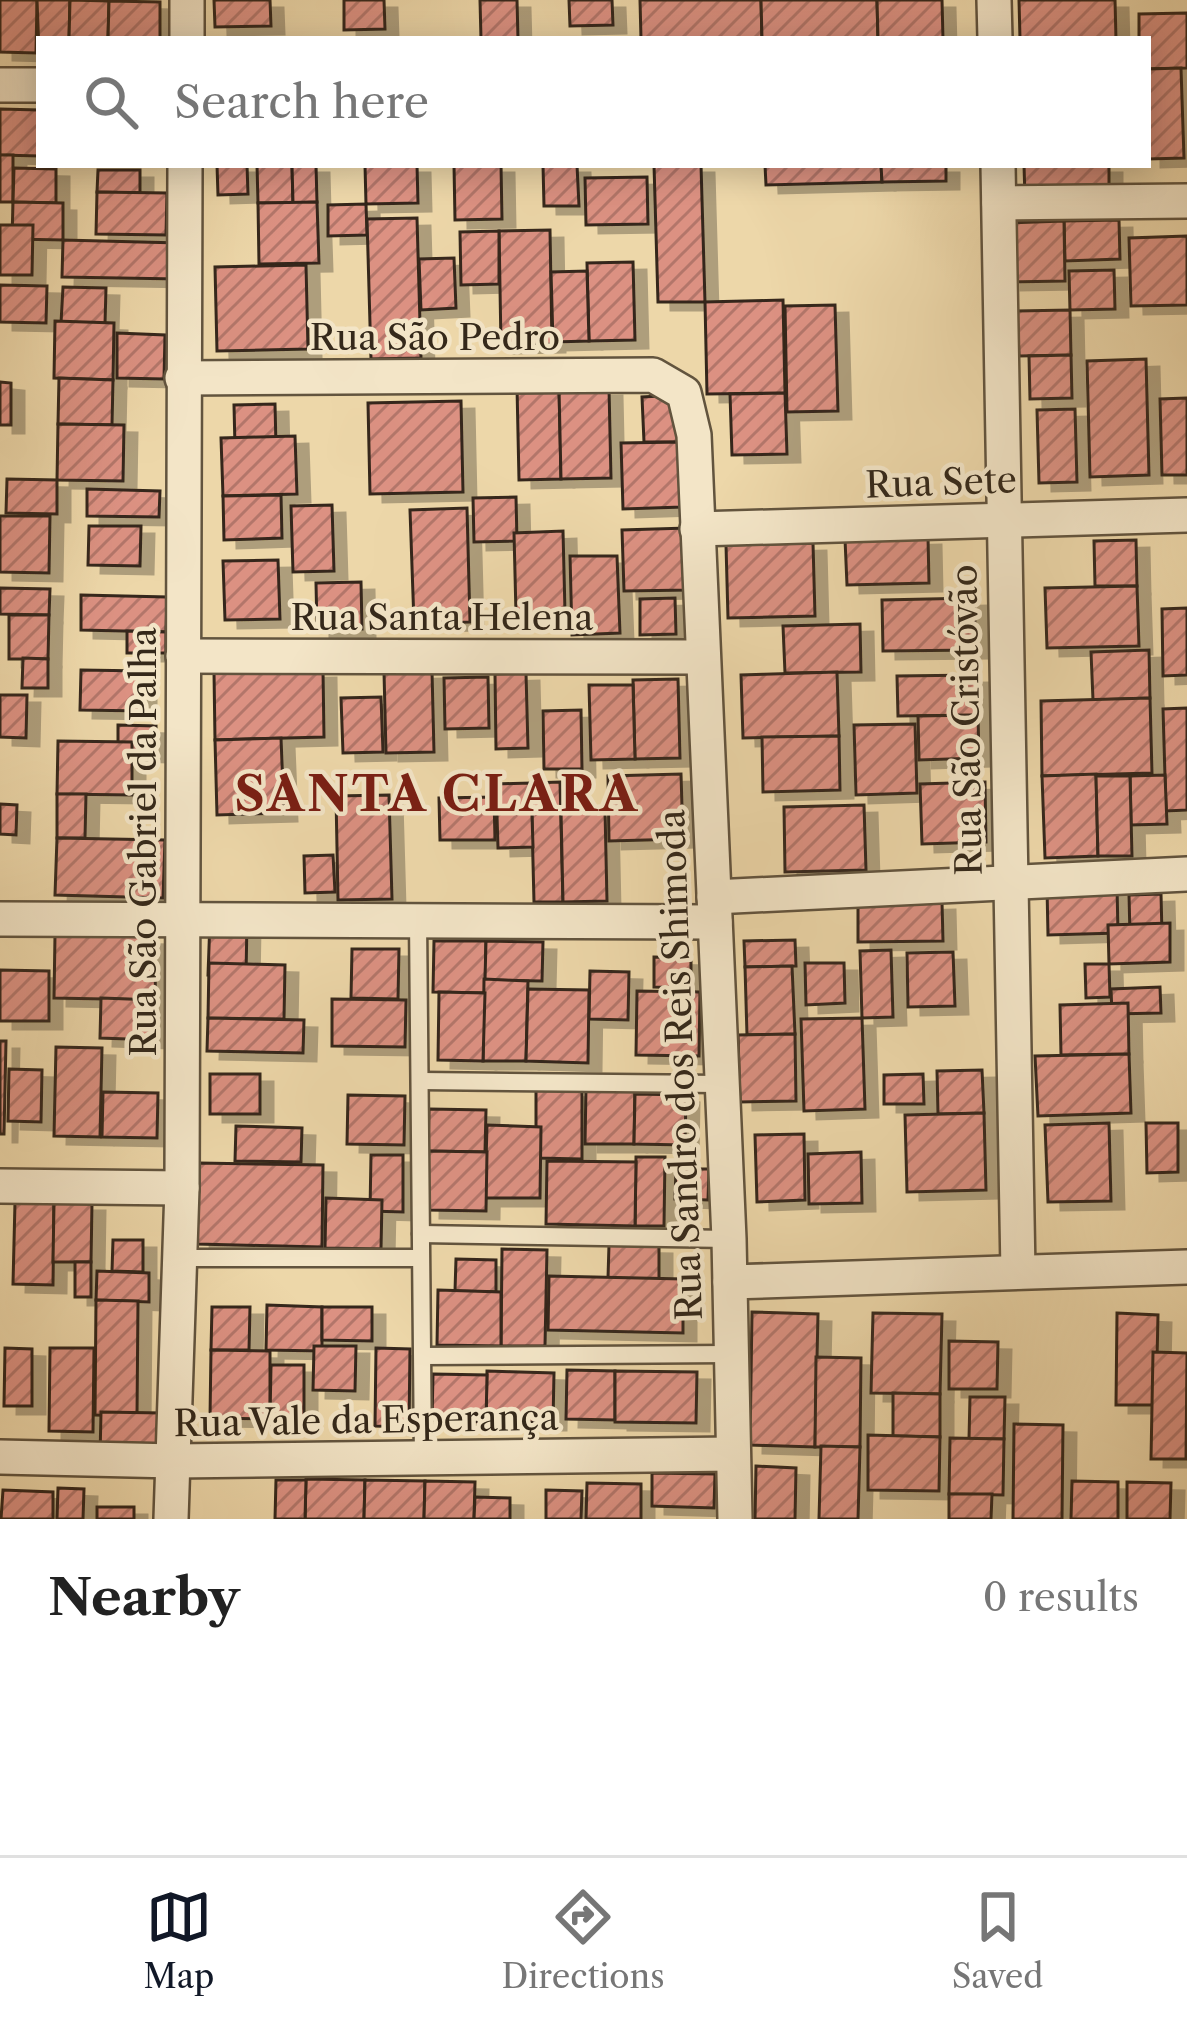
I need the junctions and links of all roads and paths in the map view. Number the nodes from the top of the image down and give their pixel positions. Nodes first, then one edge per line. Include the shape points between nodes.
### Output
1 (187, 0) edge
2 (994, 0) edge
3 (187, 36) edge
4 (995, 36) edge
5 (0, 85) edge
6 (36, 85) edge
7 (185, 168) edge
8 (998, 168) edge
9 (1187, 201) edge
10 (998, 203) junction
11 (182, 378) junction
12 (684, 393) joint
13 (1187, 514) edge
14 (1000, 519) junction
15 (697, 529) junction
16 (183, 656) junction
17 (702, 657) junction
18 (1187, 874) edge
19 (1009, 882) junction
20 (715, 909) junction
21 (182, 916) junction
22 (0, 919) edge
23 (418, 920) junction
24 (421, 1082) junction
25 (719, 1084) junction
26 (0, 1186) edge
27 (182, 1188) junction
28 (421, 1234) junction
29 (729, 1238) junction
30 (181, 1258) junction
31 (420, 1258) junction
32 (1187, 1267) edge
33 (1018, 1272) junction
34 (730, 1282) junction
35 (729, 1354) junction
36 (423, 1356) junction
37 (733, 1454) junction
38 (0, 1457) edge
39 (423, 1460) junction
40 (175, 1462) junction
41 (171, 1519) edge
42 (735, 1519) edge

1 - 3 street
2 - 4 street
5 - 6 street
7 - 11 street, Rua São Gabriel da Palha
8 - 10 street, Rua São Cristóvão
9 - 10 street
10 - 14 street, Rua São Cristóvão
11 - 12 street, Rua São Pedro via 653,374
11 - 16 street, Rua São Gabriel da Palha
12 - 15 street, Rua Sandro dos Reis Shimoda
13 - 14 street, Rua Sete
14 - 15 street, Rua Sete
14 - 19 street, Rua São Cristóvão
15 - 17 street, Rua Sandro dos Reis Shimoda
16 - 17 street, Rua Santa Helena
16 - 21 street, Rua São Gabriel da Palha
17 - 20 street, Rua Sandro dos Reis Shimoda
18 - 19 street
19 - 20 street
19 - 33 street, Rua São Cristóvão
20 - 23 street
20 - 25 street, Rua Sandro dos Reis Shimoda
21 - 22 street
21 - 23 street
21 - 27 street, Rua São Gabriel da Palha
23 - 24 lane
24 - 25 lane
24 - 28 lane
25 - 29 street, Rua Sandro dos Reis Shimoda
26 - 27 street
27 - 30 street, Rua São Gabriel da Palha
28 - 29 lane
28 - 31 lane
29 - 34 street, Rua Sandro dos Reis Shimoda
30 - 31 lane
30 - 40 street, Rua São Gabriel da Palha
31 - 36 lane
32 - 33 street
33 - 34 street
34 - 35 street, Rua Sandro dos Reis Shimoda
35 - 36 lane
35 - 37 street, Rua Sandro dos Reis Shimoda
36 - 39 lane
37 - 39 street, Rua Vale da Esperança
37 - 42 street, Rua Sandro dos Reis Shimoda
38 - 40 street, Rua Vale da Esperança
39 - 40 street, Rua Vale da Esperança
40 - 41 street, Rua São Gabriel da Palha

